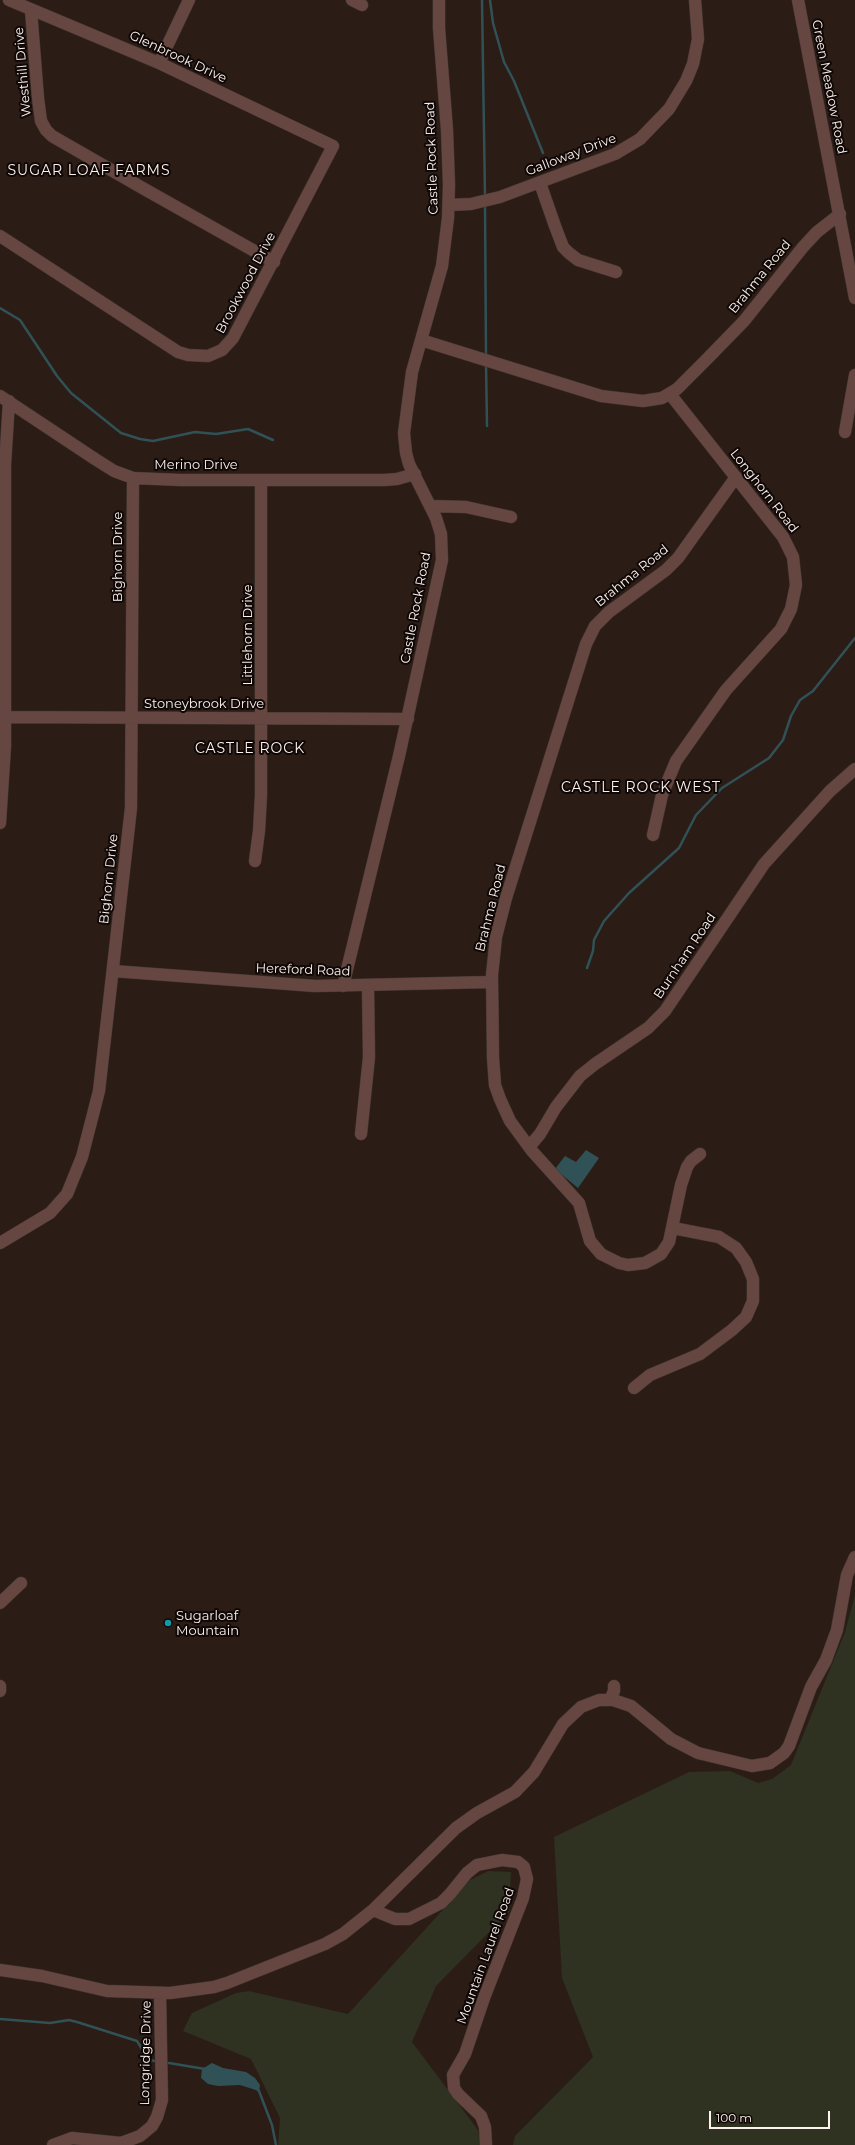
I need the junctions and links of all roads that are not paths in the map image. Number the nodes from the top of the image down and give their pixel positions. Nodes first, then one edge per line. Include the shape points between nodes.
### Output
1 (9, 0) edge
2 (189, 0) edge
3 (439, 0) edge
4 (695, 0) edge
5 (798, 0) edge
6 (31, 10) junction
7 (159, 63) junction
8 (333, 146) joint
9 (540, 183) junction
10 (449, 205) junction
11 (840, 214) junction
12 (0, 236) edge
13 (274, 262) junction
14 (616, 272) dead end
15 (855, 298) edge
16 (421, 340) junction
17 (855, 375) edge
18 (670, 394) junction
19 (4, 398) edge
20 (845, 432) dead end
21 (415, 474) junction
22 (736, 477) junction
23 (133, 478) junction
24 (261, 480) junction
25 (432, 506) junction
26 (511, 517) dead end
27 (2, 717) edge
28 (132, 718) junction
29 (261, 719) junction
30 (408, 719) junction
31 (855, 769) edge
32 (0, 823) edge
33 (653, 835) dead end
34 (255, 861) dead end
35 (113, 971) junction
36 (492, 982) junction
37 (343, 986) junction
38 (368, 986) junction
39 (361, 1134) dead end
40 (529, 1147) junction
41 (700, 1154) dead end
42 (673, 1228) junction
43 (0, 1243) edge
44 (634, 1388) dead end
45 (855, 1557) edge
46 (21, 1583) dead end
47 (0, 1603) edge
48 (0, 1686) edge
49 (614, 1686) dead end
50 (0, 1691) edge
51 (610, 1700) junction
52 (373, 1910) junction
53 (0, 1970) edge
54 (160, 1993) junction
55 (53, 2145) edge
56 (486, 2145) edge

1 - 6 street, Glenbrook Drive
2 - 7 street
3 - 10 street, Castle Rock Road
4 - 9 street, Galloway Drive via 698,38 693,64 674,101 656,124 640,139 616,154
5 - 11 street, Green Meadow Road
6 - 7 street, Glenbrook Drive
6 - 13 street, Westhill Drive via 38,98 41,121 46,130 52,136
7 - 8 street, Glenbrook Drive
8 - 13 street, Brookwood Drive
9 - 10 street, Galloway Drive via 490,200
9 - 14 street via 563,247 578,260
10 - 16 street, Castle Rock Road via 442,266
11 - 15 street, Green Meadow Road
11 - 18 street, Brahma Road via 817,232 744,321
12 - 13 street, Brookwood Drive via 178,352 198,356 215,354 228,345
16 - 18 street via 601,396 643,401
16 - 21 street, Castle Rock Road via 412,372 404,432 406,453
17 - 20 street
18 - 22 street, Longhorn Road
19 - 23 street, Merino Drive via 101,463
19 - 27 street
21 - 24 street, Merino Drive via 384,480
21 - 25 street, Castle Rock Road
22 - 33 street, Longhorn Road via 788,546 795,570 795,597 781,629 726,690 676,761 662,796
22 - 36 street, Brahma Road via 678,558 666,570 609,612 595,626 586,644 506,898 496,937
23 - 24 street, Merino Drive
23 - 28 street, Bighorn Drive
24 - 29 street, Littlehorn Drive
25 - 26 street via 466,507
25 - 30 street, Castle Rock Road via 440,534 442,560
27 - 28 street, Stoneybrook Drive
27 - 32 street
28 - 29 street, Stoneybrook Drive
28 - 35 street, Bighorn Drive via 130,808
29 - 30 street, Stoneybrook Drive
29 - 34 street, Littlehorn Drive via 260,831
30 - 37 street, Castle Rock Road
31 - 40 street, Burnham Road via 830,791 764,864 665,1011 648,1028 580,1076
35 - 37 street, Hereford Road via 282,985
35 - 43 street, Bighorn Drive via 94,1118 73,1182 67,1194 50,1213
36 - 38 street, Hereford Road
36 - 40 street, Brahma Road via 495,1084 507,1116
37 - 38 street, Hereford Road
38 - 39 street via 370,1057
40 - 42 street, Brahma Road via 579,1203 590,1241 609,1259 628,1265 653,1260 666,1248
41 - 42 street, Brahma Road via 687,1167
42 - 44 street via 719,1237 736,1248 746,1262 753,1279 753,1301 746,1317 700,1354 650,1375
45 - 51 street via 847,1575 833,1644 811,1687 789,1746 777,1759 752,1766 698,1753 671,1739 631,1706
46 - 47 street
48 - 50 street
49 - 51 street
51 - 52 street via 590,1703 572,1714 525,1782 499,1802 456,1828
52 - 54 street via 343,1934 325,1944 227,1983
52 - 56 street, Mountain Laurel Road via 395,1919 409,1919 441,1903 477,1865 502,1860 518,1862 524,1867 527,1879 523,1898 465,2054 453,2075 454,2088 458,2094 481,2116 485,2127
53 - 54 street via 42,1976 93,1989
54 - 55 street, Longridge Drive via 162,2100 152,2126 140,2136 121,2143 72,2138

